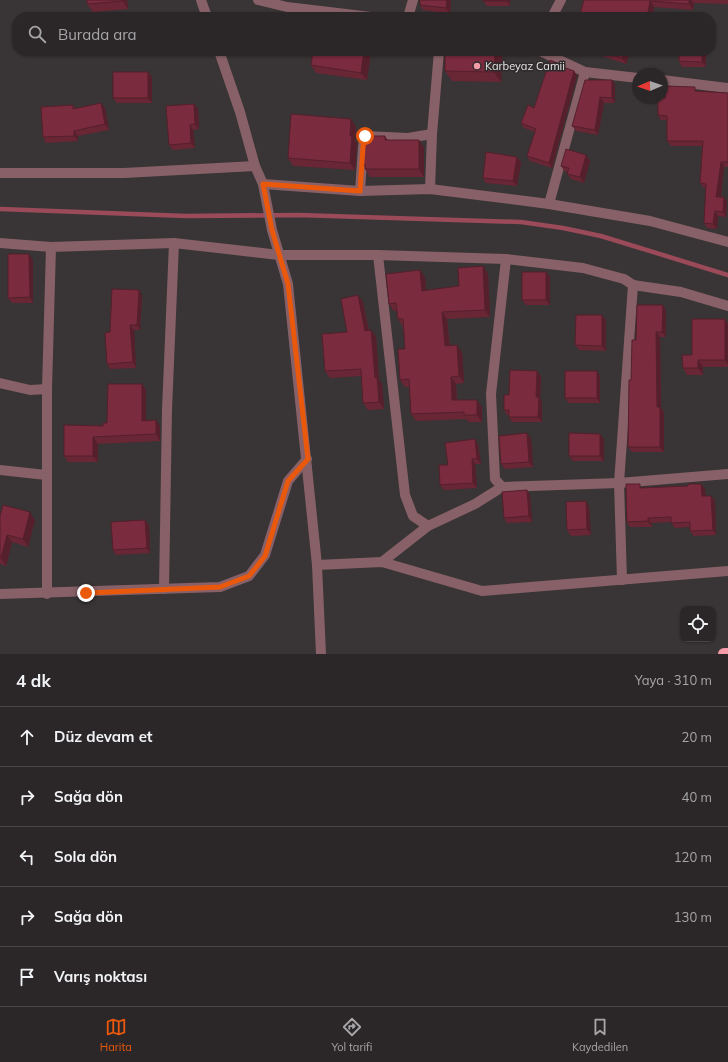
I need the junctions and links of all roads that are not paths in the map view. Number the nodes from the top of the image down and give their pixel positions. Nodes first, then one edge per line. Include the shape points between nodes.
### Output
1 (201, 0) edge
2 (258, 0) edge
3 (413, 0) edge
4 (561, 0) edge
5 (206, 12) edge
6 (329, 12) edge
7 (409, 12) edge
8 (555, 12) edge
9 (221, 56) edge
10 (439, 56) edge
11 (551, 56) edge
12 (585, 72) junction
13 (632, 77) edge
14 (668, 81) edge
15 (728, 88) edge
16 (432, 134) junction
17 (255, 166) junction
18 (0, 173) edge
19 (263, 184) junction
20 (430, 189) junction
21 (360, 191) junction
22 (549, 204) junction
23 (0, 242) edge
24 (728, 242) edge
25 (174, 243) junction
26 (51, 247) junction
27 (279, 255) junction
28 (378, 255) junction
29 (506, 259) junction
30 (633, 285) junction
31 (728, 306) edge
32 (0, 383) edge
33 (47, 389) junction
34 (308, 459) junction
35 (0, 470) edge
36 (728, 474) edge
37 (46, 475) junction
38 (619, 483) junction
39 (502, 487) junction
40 (428, 526) junction
41 (382, 562) junction
42 (318, 565) junction
43 (728, 571) edge
44 (622, 580) junction
45 (164, 589) junction
46 (0, 594) edge
47 (47, 594) junction
48 (321, 654) edge
49 (724, 654) edge
50 (728, 654) edge

1 - 5 street
2 - 6 street via 287,7
3 - 7 street
4 - 8 street
9 - 17 street
10 - 16 street
11 - 12 street
12 - 13 street
12 - 22 street
14 - 15 street
16 - 20 street
16 - 21 street via 408,138 365,136
17 - 18 street via 124,173
17 - 19 street
19 - 21 street
19 - 27 street
20 - 21 street
20 - 22 street
22 - 24 street via 650,221
23 - 26 street
25 - 26 street
25 - 27 street
25 - 45 street via 167,410
26 - 33 street
27 - 28 street
27 - 34 street via 288,284
28 - 29 street
28 - 40 street via 405,495 413,516
29 - 30 street via 584,268 624,279
29 - 39 street via 491,394 495,479
30 - 31 street via 681,292
30 - 38 street
32 - 33 street via 30,390
33 - 37 street
34 - 42 street
34 - 45 street via 288,481 265,556 249,576 220,587
35 - 37 street
36 - 38 street
37 - 47 street
38 - 39 street
38 - 44 street
39 - 40 street via 475,504
40 - 41 street
41 - 42 street
41 - 44 street via 482,591
42 - 48 street
43 - 44 street
45 - 47 street
46 - 47 street
49 - 50 highway

